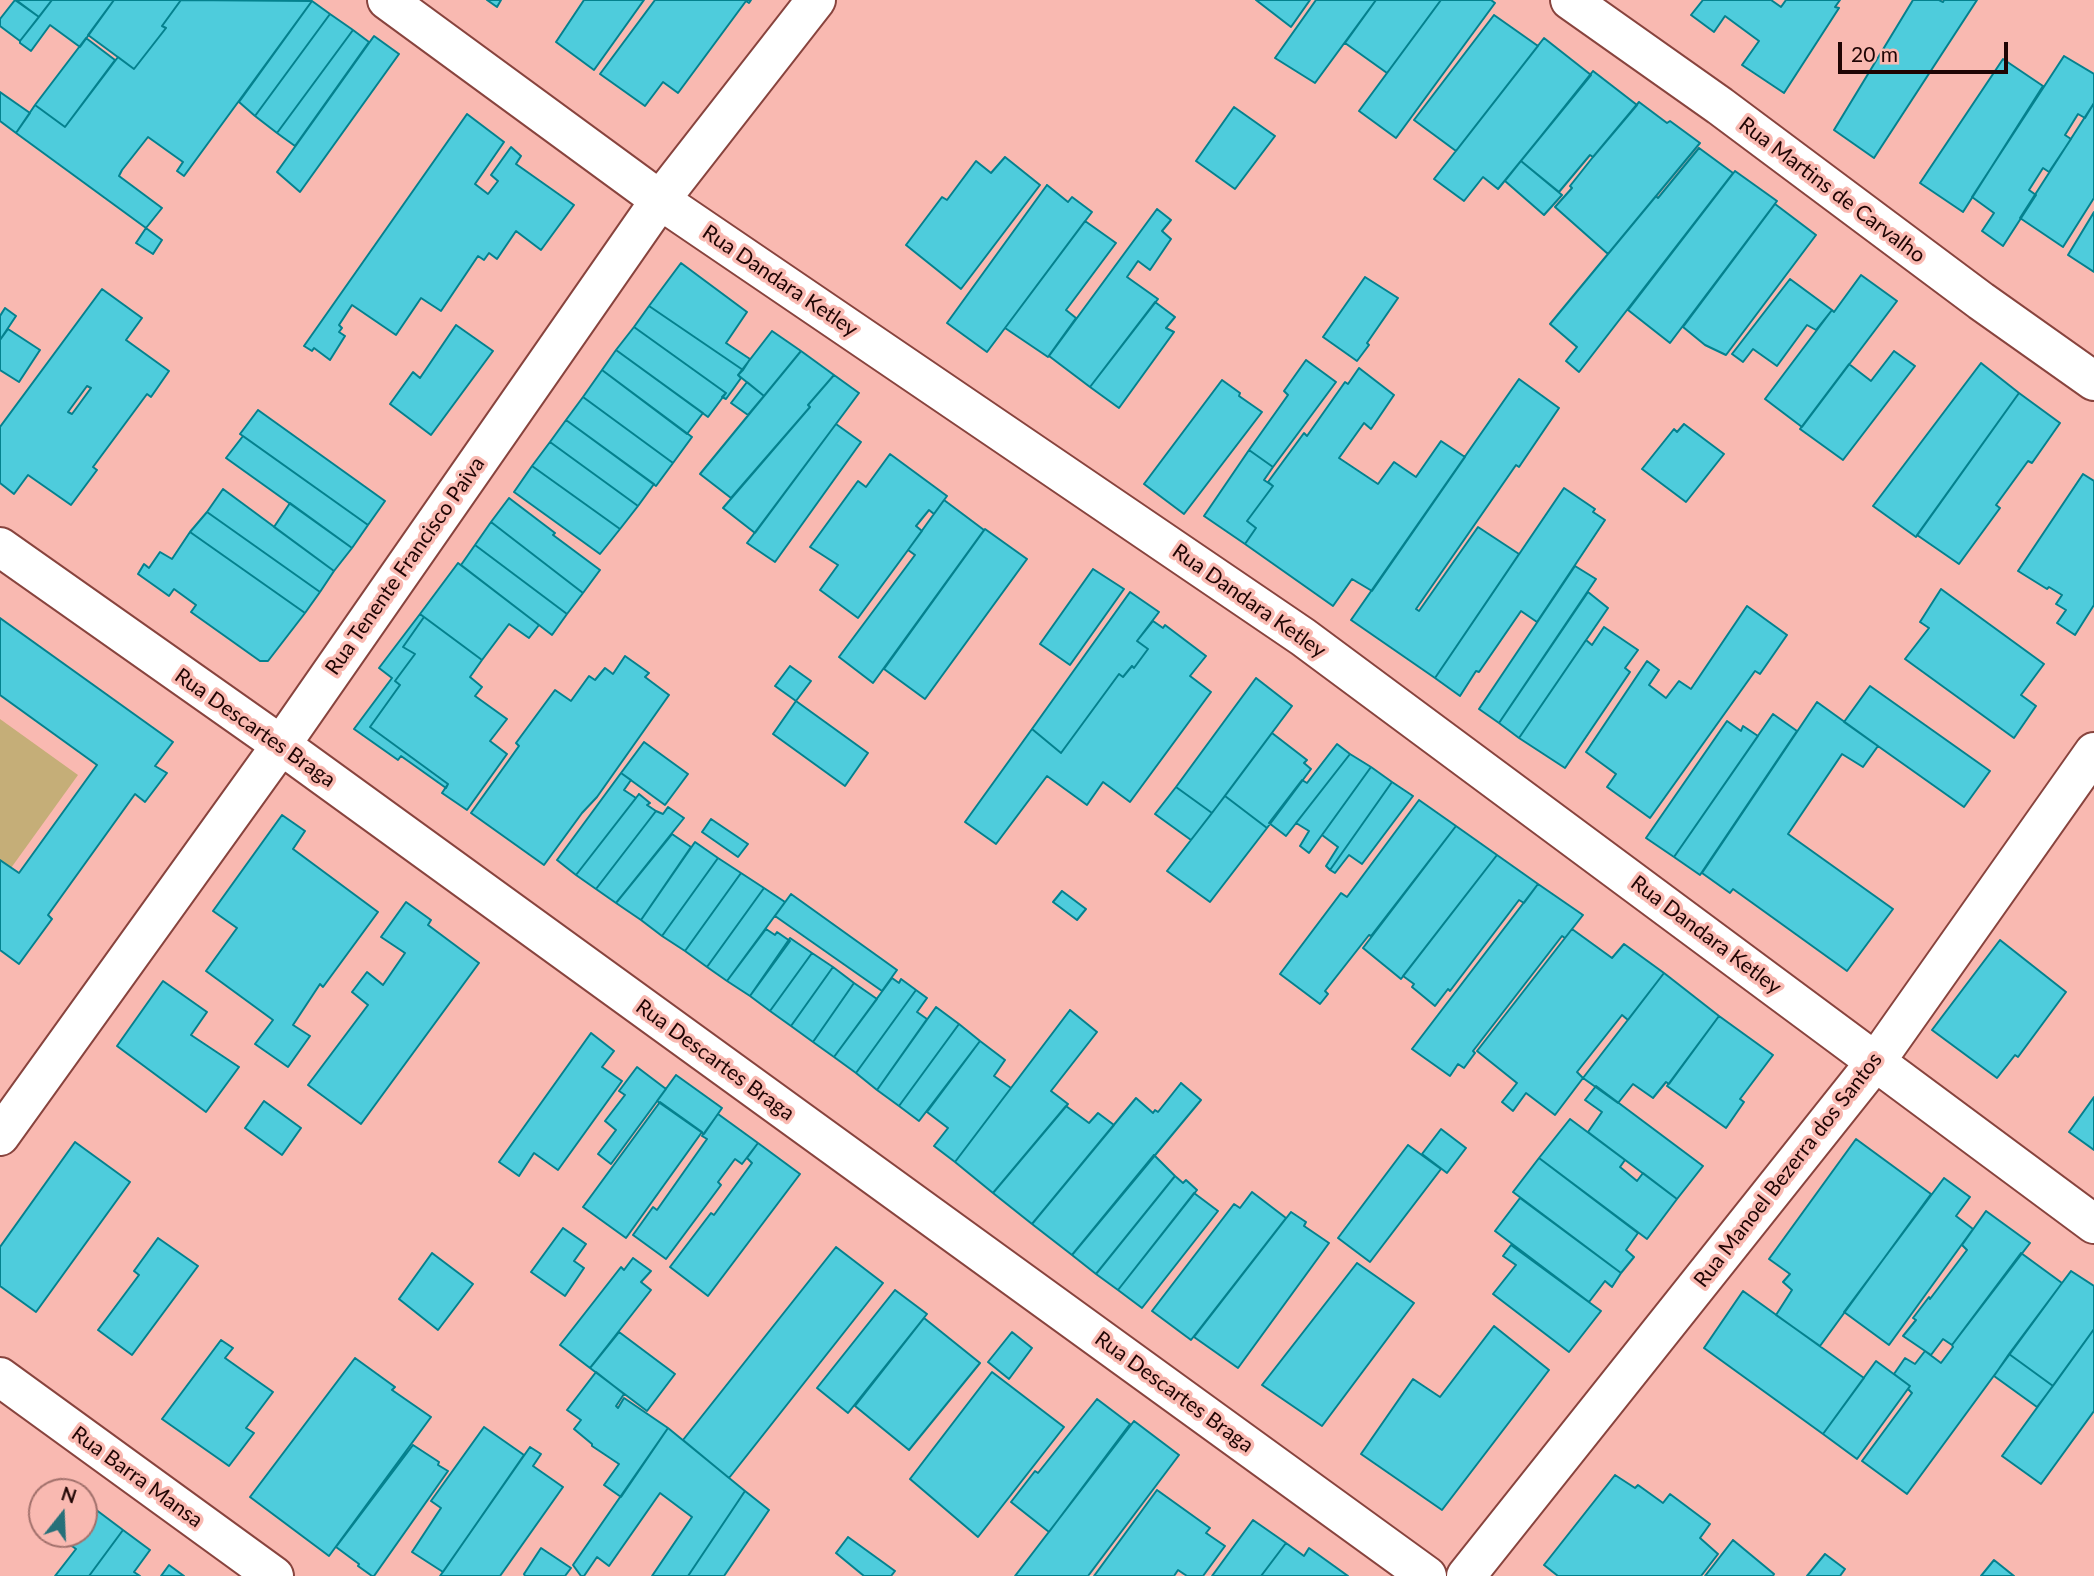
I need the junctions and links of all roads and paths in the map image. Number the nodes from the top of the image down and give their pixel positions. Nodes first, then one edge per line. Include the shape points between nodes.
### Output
1 (387, 0) edge
2 (816, 0) edge
3 (1570, 0) edge
4 (660, 200) junction
5 (2094, 381) edge
6 (0, 547) edge
7 (281, 745) junction
8 (2094, 752) edge
9 (1876, 1061) junction
10 (0, 1136) edge
11 (2094, 1224) edge
12 (0, 1377) edge
13 (274, 1576) edge
14 (1427, 1576) edge
15 (1465, 1576) edge

1 - 4 street, Rua Dandara Ketley
2 - 4 street, Rua Tenente Francisco Paiva
3 - 5 street, Rua Martins de Carvalho
4 - 7 street, Rua Tenente Francisco Paiva
4 - 9 street, Rua Dandara Ketley via 1303,637
6 - 7 street, Rua Descartes Braga
7 - 10 street, Rua Tenente Francisco Paiva
7 - 14 street, Rua Descartes Braga
8 - 9 street, Rua Manoel Bezerra dos Santos
9 - 11 street, Rua Dandara Ketley
9 - 15 street, Rua Manoel Bezerra dos Santos
12 - 13 street, Rua Barra Mansa

